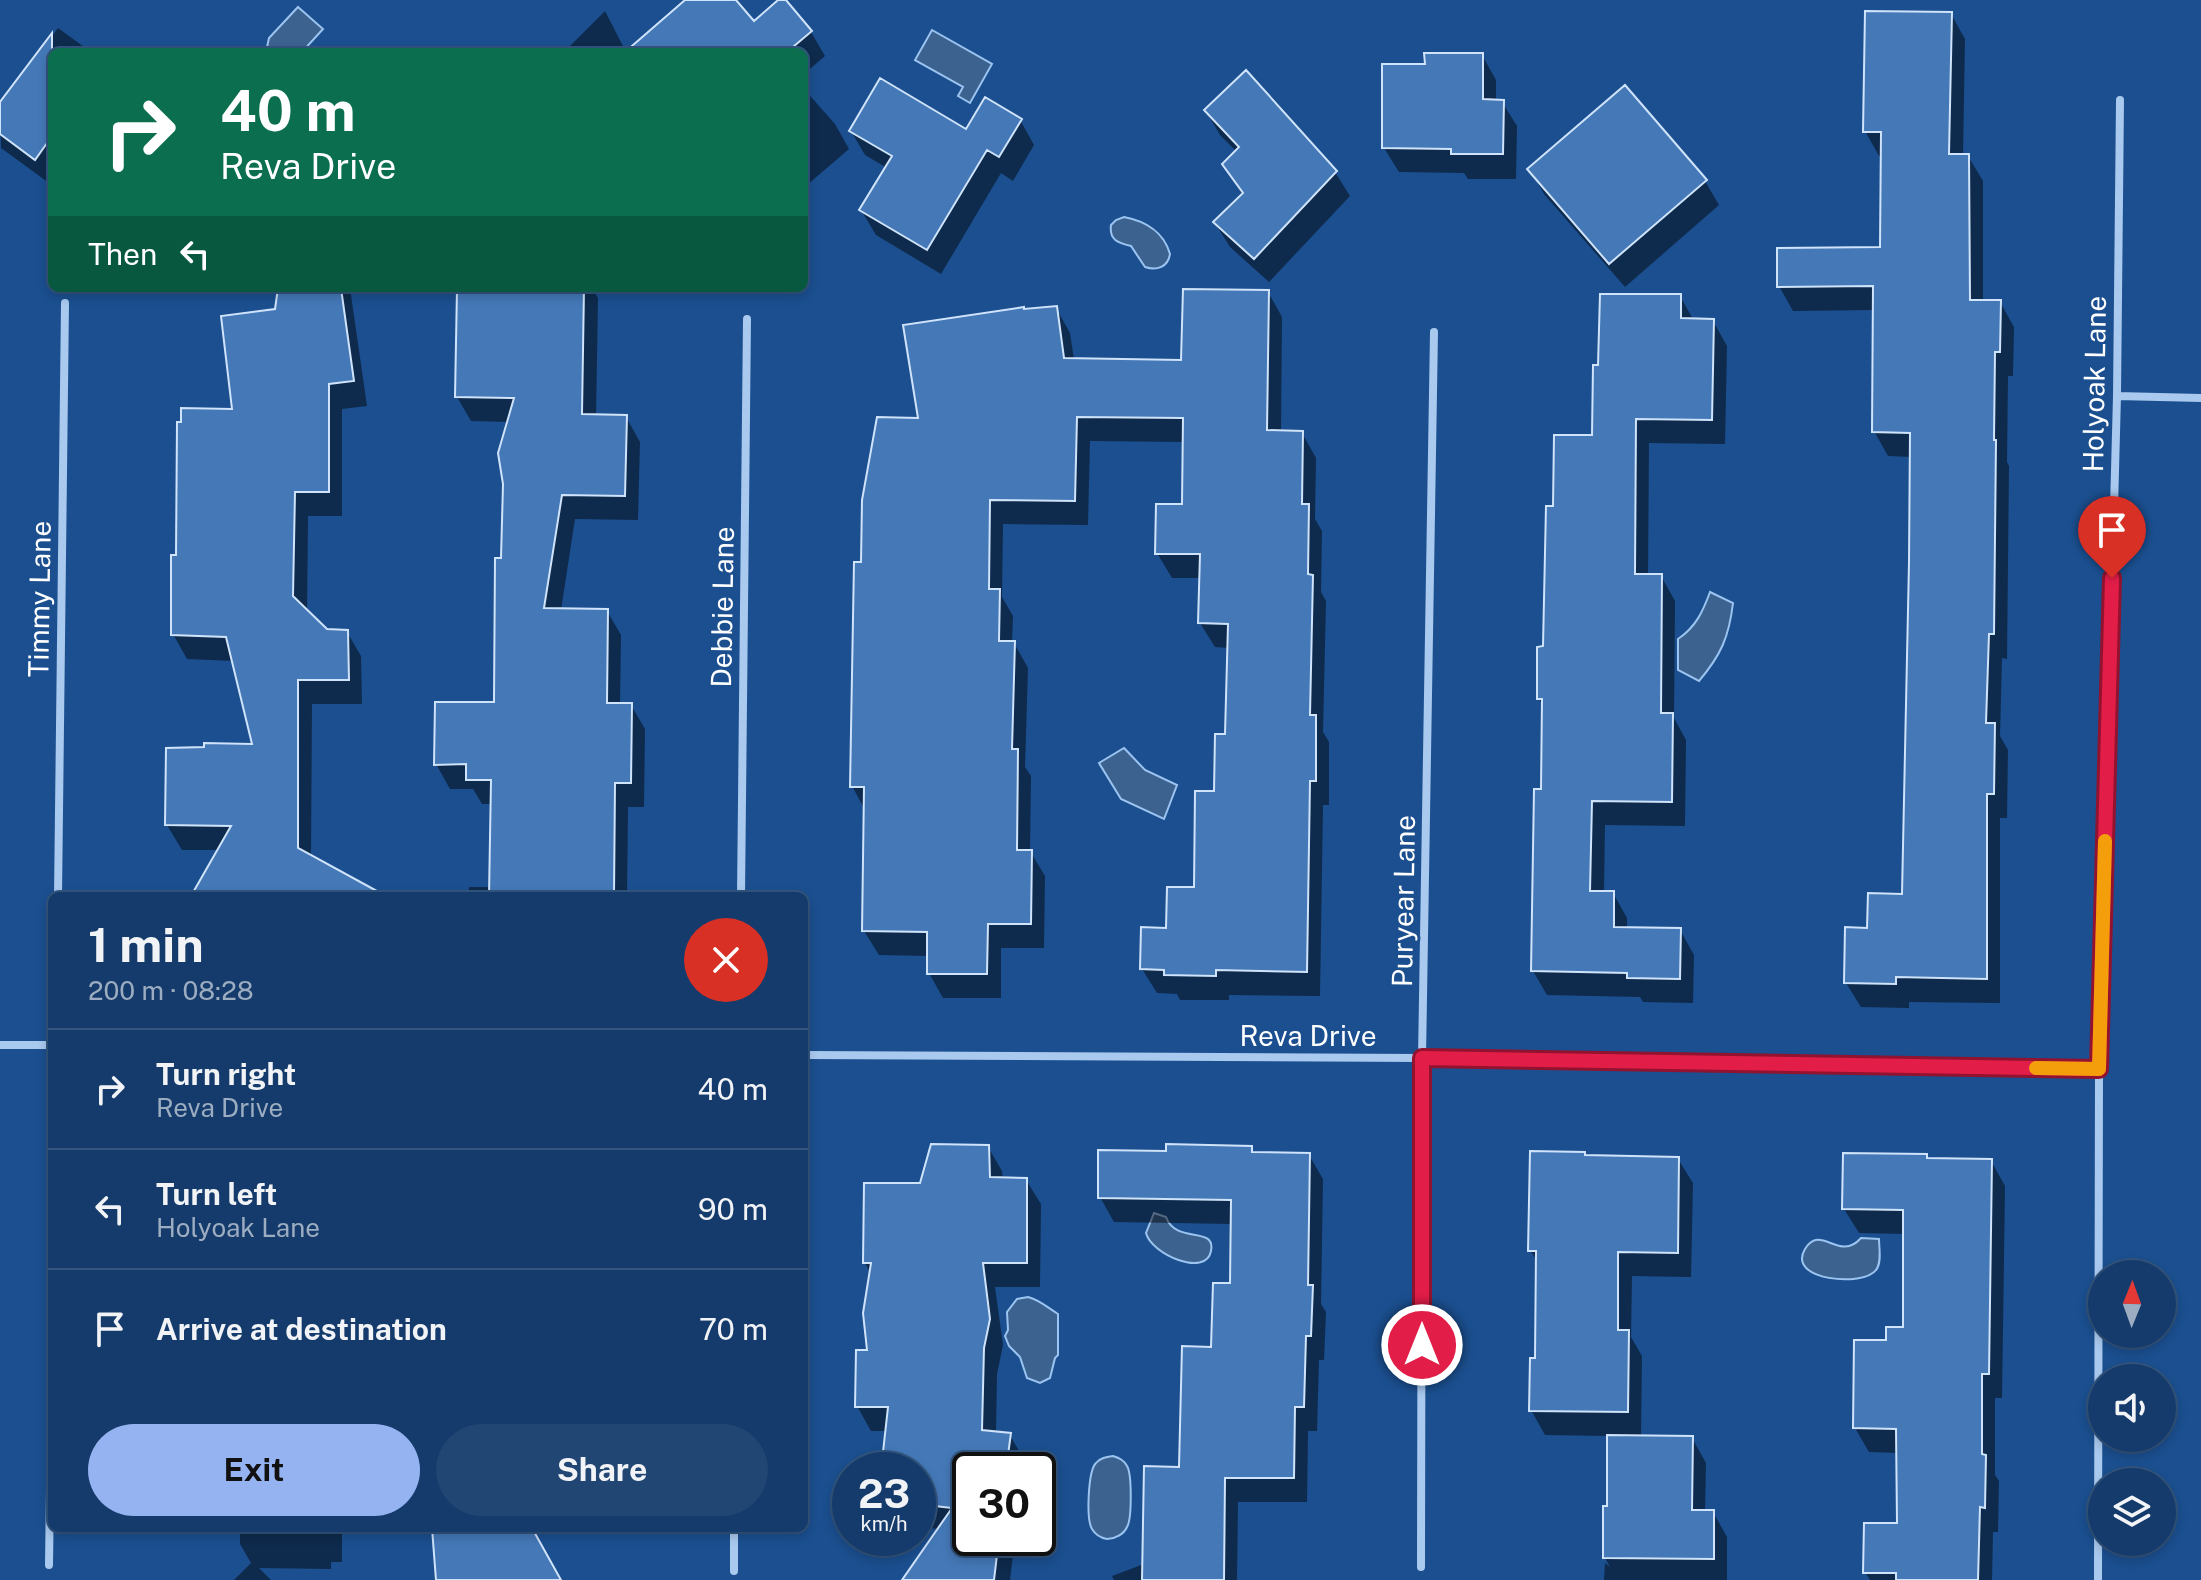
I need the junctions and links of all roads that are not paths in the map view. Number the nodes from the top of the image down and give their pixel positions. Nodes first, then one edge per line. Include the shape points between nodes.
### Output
1 (2120, 100) dead end
2 (65, 303) dead end
3 (747, 319) dead end
4 (1434, 332) dead end
5 (2117, 396) junction
6 (2201, 398) edge
7 (58, 892) edge
8 (741, 892) edge
9 (0, 1045) edge
10 (48, 1045) edge
11 (808, 1055) edge
12 (1422, 1058) junction
13 (2099, 1069) junction
14 (49, 1532) edge
15 (734, 1532) edge
16 (49, 1565) dead end
17 (1421, 1567) dead end
18 (734, 1571) dead end
19 (2098, 1580) edge

1 - 5 street, Holyoak Lane
2 - 7 street, Timmy Lane
3 - 8 street, Debbie Lane
4 - 12 street, Puryear Lane
5 - 6 street
5 - 13 street, Holyoak Lane
9 - 10 street
11 - 12 street, Reva Drive
12 - 13 street, Reva Drive
12 - 17 street, Puryear Lane
13 - 19 street, Holyoak Lane
14 - 16 street
15 - 18 street

